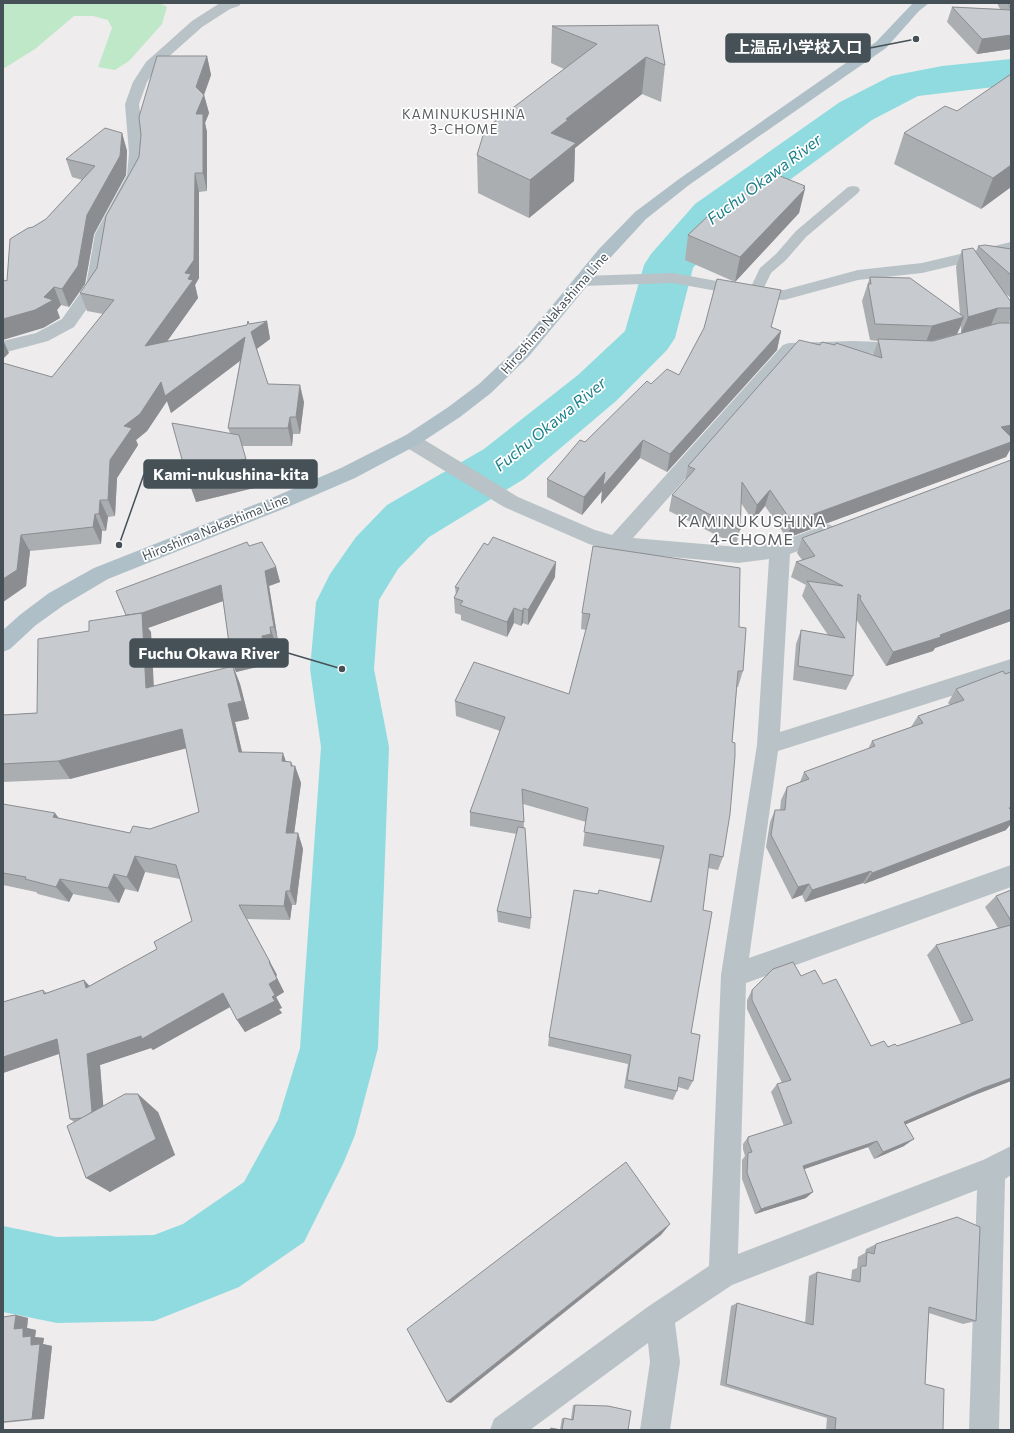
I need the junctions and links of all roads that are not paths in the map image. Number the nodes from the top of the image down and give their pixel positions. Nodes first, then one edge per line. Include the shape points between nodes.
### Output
1 (234, 3) edge
2 (922, 3) edge
3 (853, 190) dead end
4 (1011, 247) edge
5 (582, 281) junction
6 (755, 293) junction
7 (3, 347) edge
8 (919, 350) edge
9 (411, 441) junction
10 (847, 525) edge
11 (616, 544) junction
12 (780, 550) junction
13 (3, 643) edge
14 (1011, 668) edge
15 (768, 746) junction
16 (1011, 876) edge
17 (734, 975) junction
18 (1001, 1166) edge
19 (723, 1274) junction
20 (659, 1316) junction
21 (505, 1430) edge
22 (655, 1430) edge
23 (984, 1430) edge

1 - 7 street via 197,24 151,65 140,82 132,104 137,153 135,175 103,234 94,286 68,323 42,337
2 - 5 main road, Hiroshima Nakashima Line via 914,8 881,45 660,199 618,238
3 - 6 lane via 801,234 765,271
4 - 6 street via 922,268 858,275 784,296
5 - 6 street via 673,278
5 - 9 main road, Hiroshima Nakashima Line via 502,373 466,404
8 - 11 street via 853,347 790,349
9 - 11 street via 511,502 589,536
9 - 13 main road, Hiroshima Nakashima Line via 332,480 119,565 83,582 48,603
10 - 12 street
11 - 12 street via 738,555
12 - 15 street
14 - 15 street
15 - 17 street
16 - 17 street
17 - 19 street
18 - 19 street
18 - 23 street
19 - 20 street
20 - 21 street
20 - 22 street via 665,1362

